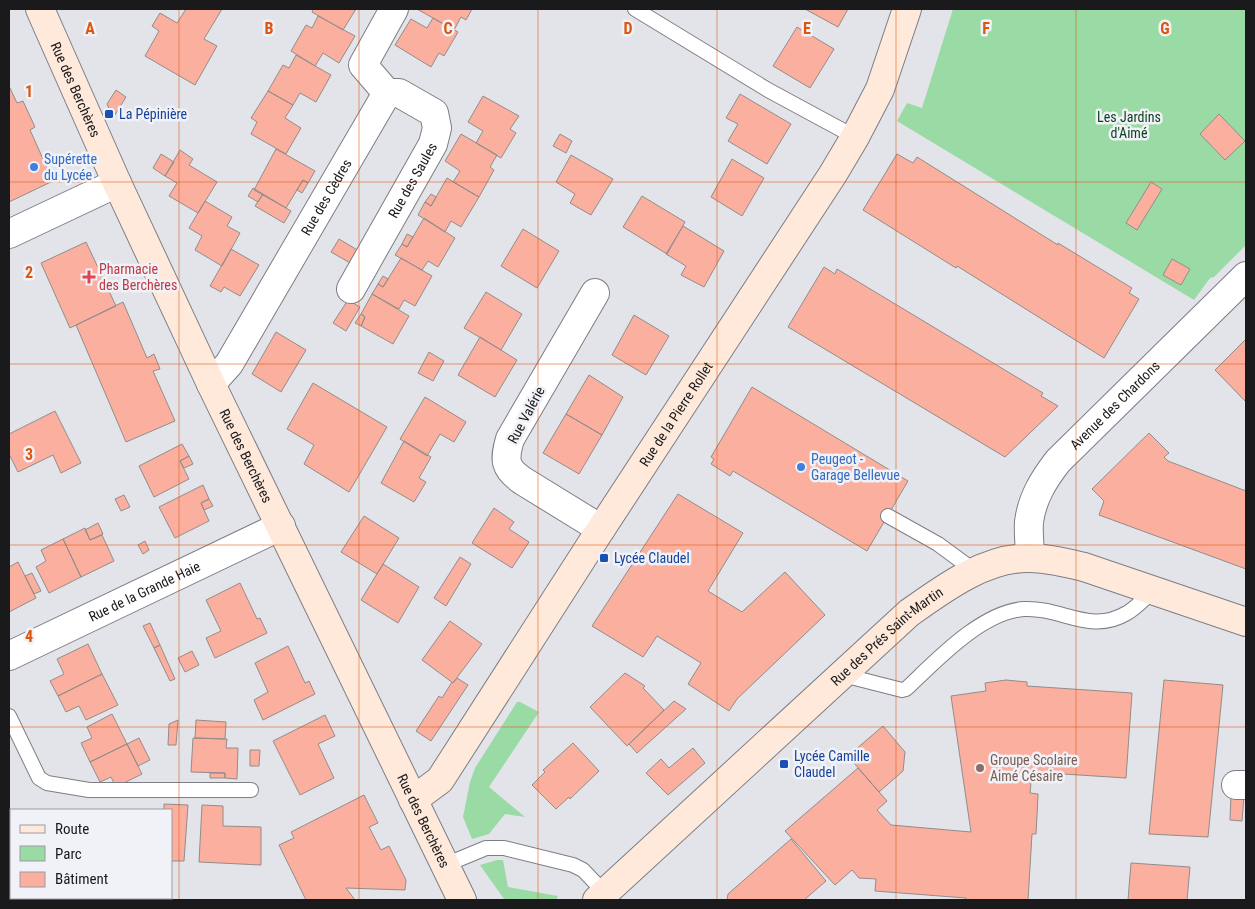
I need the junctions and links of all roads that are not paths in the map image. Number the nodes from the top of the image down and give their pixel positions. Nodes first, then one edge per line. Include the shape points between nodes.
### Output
1 (394, 9) edge
2 (635, 9) edge
3 (907, 9) edge
4 (47, 12) edge
5 (387, 93) junction
6 (855, 137) junction
7 (117, 183) junction
8 (9, 234) edge
9 (1246, 276) edge
10 (351, 289) dead end
11 (595, 293) dead end
12 (211, 384) junction
13 (888, 516) dead end
14 (281, 526) junction
15 (601, 529) junction
16 (1030, 558) junction
17 (976, 572) junction
18 (1153, 591) junction
19 (1246, 622) edge
20 (9, 656) edge
21 (843, 674) junction
22 (9, 716) edge
23 (251, 790) dead end
24 (413, 800) junction
25 (444, 865) junction
26 (601, 896) edge
27 (462, 900) edge

1 - 5 street via 364,65
2 - 6 lane via 768,90
3 - 6 street, Rue de la Pierre Rollet via 880,89
4 - 7 street, Rue des Berchères
5 - 10 street, Rue des Saules via 399,93 434,113 437,128 433,144
5 - 12 street, Rue des Cèdres via 229,364
6 - 15 street, Rue de la Pierre Rollet
7 - 8 street
7 - 12 street, Rue des Berchères
9 - 16 street, Avenue des Chardons via 1058,461 1044,479 1029,523
11 - 15 street, Rue Valérie via 510,439 506,464 512,474
12 - 14 street, Rue des Berchères
13 - 17 lane via 938,544
14 - 20 street, Rue de la Grande Haie
14 - 24 street, Rue des Berchères
15 - 24 street, Rue de la Pierre Rollet via 440,780
16 - 17 street, Rue des Prés Saint-Martin via 1004,560
16 - 18 street, Rue des Prés Saint-Martin via 1084,567
17 - 21 street, Rue des Prés Saint-Martin via 943,589 909,613
18 - 19 street, Rue des Prés Saint-Martin
18 - 21 lane via 1127,613 1106,622 1096,623 1046,610 1022,609 996,617 969,632 906,689
21 - 26 street, Rue des Prés Saint-Martin
22 - 23 lane via 39,778 47,783 89,790
24 - 25 street, Rue des Berchères
25 - 26 lane via 486,848 504,848 573,865 583,870
25 - 27 street, Rue des Berchères

